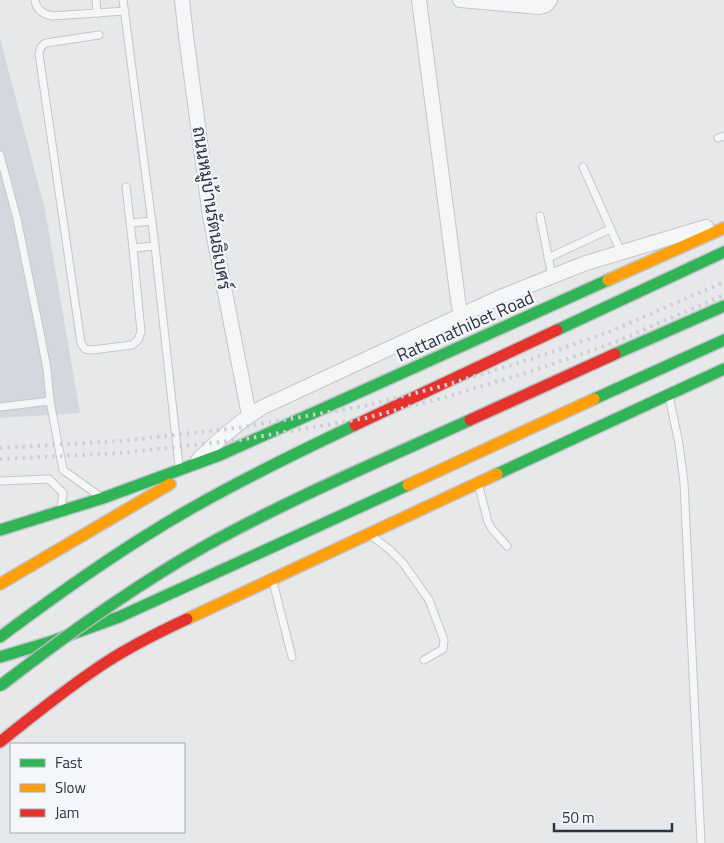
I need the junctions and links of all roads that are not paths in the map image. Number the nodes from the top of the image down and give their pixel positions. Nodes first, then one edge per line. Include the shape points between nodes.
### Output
1 (36, 0) edge
2 (96, 0) edge
3 (123, 0) edge
4 (182, 0) edge
5 (418, 0) edge
6 (460, 0) edge
7 (550, 0) edge
8 (125, 11) junction
9 (97, 13) junction
10 (99, 35) dead end
11 (0, 156) edge
12 (583, 167) dead end
13 (126, 187) dead end
14 (540, 216) dead end
15 (152, 221) junction
16 (724, 222) edge
17 (130, 223) junction
18 (724, 228) edge
19 (610, 229) junction
20 (155, 246) junction
21 (133, 248) junction
22 (620, 252) junction
23 (724, 252) edge
24 (548, 258) junction
25 (552, 276) junction
26 (724, 306) edge
27 (461, 316) junction
28 (724, 340) edge
29 (724, 369) edge
30 (669, 396) junction
31 (50, 401) junction
32 (0, 407) edge
33 (248, 416) junction
34 (220, 455) junction
35 (186, 468) junction
36 (0, 481) edge
37 (478, 484) junction
38 (102, 498) junction
39 (60, 512) junction
40 (0, 530) edge
41 (370, 534) junction
42 (507, 546) dead end
43 (272, 579) junction
44 (0, 584) edge
45 (0, 637) edge
46 (0, 656) edge
47 (292, 657) dead end
48 (424, 660) dead end
49 (0, 686) edge
50 (0, 742) edge
51 (701, 843) edge

1 - 9 lane via 36,5 46,15
2 - 9 lane
3 - 8 lane
4 - 33 street, ถนนหมู่บ้านรัตนธิเบศร์ via 210,216
5 - 27 street
6 - 7 street via 539,7
8 - 9 lane
8 - 15 lane
10 - 21 lane via 46,43 39,54 81,343 85,349 132,345 140,337
11 - 31 lane via 23,246 47,369
12 - 19 lane
13 - 17 lane
14 - 24 lane
15 - 17 lane
15 - 20 lane
16 - 22 street
17 - 21 lane
18 - 34 main road, Rattanathibet Road
19 - 22 lane
19 - 24 lane
20 - 21 lane
20 - 35 lane
22 - 25 street
23 - 45 main road via 242,480 147,534 61,591
24 - 25 lane
25 - 27 street
26 - 49 main road, bridge via 238,527 131,591
27 - 33 street
28 - 46 main road via 119,617
29 - 30 main road
30 - 37 main road
30 - 51 lane via 684,483
31 - 32 lane
31 - 38 lane via 62,470
33 - 35 street
34 - 35 main road
34 - 44 main road
35 - 38 main road
36 - 39 lane via 49,479 63,493
37 - 41 main road
37 - 42 lane via 488,522
38 - 39 main road
39 - 40 main road
41 - 43 main road
41 - 48 lane via 404,563 429,600 444,640 443,649
43 - 47 lane
43 - 50 main road via 206,609 106,662

